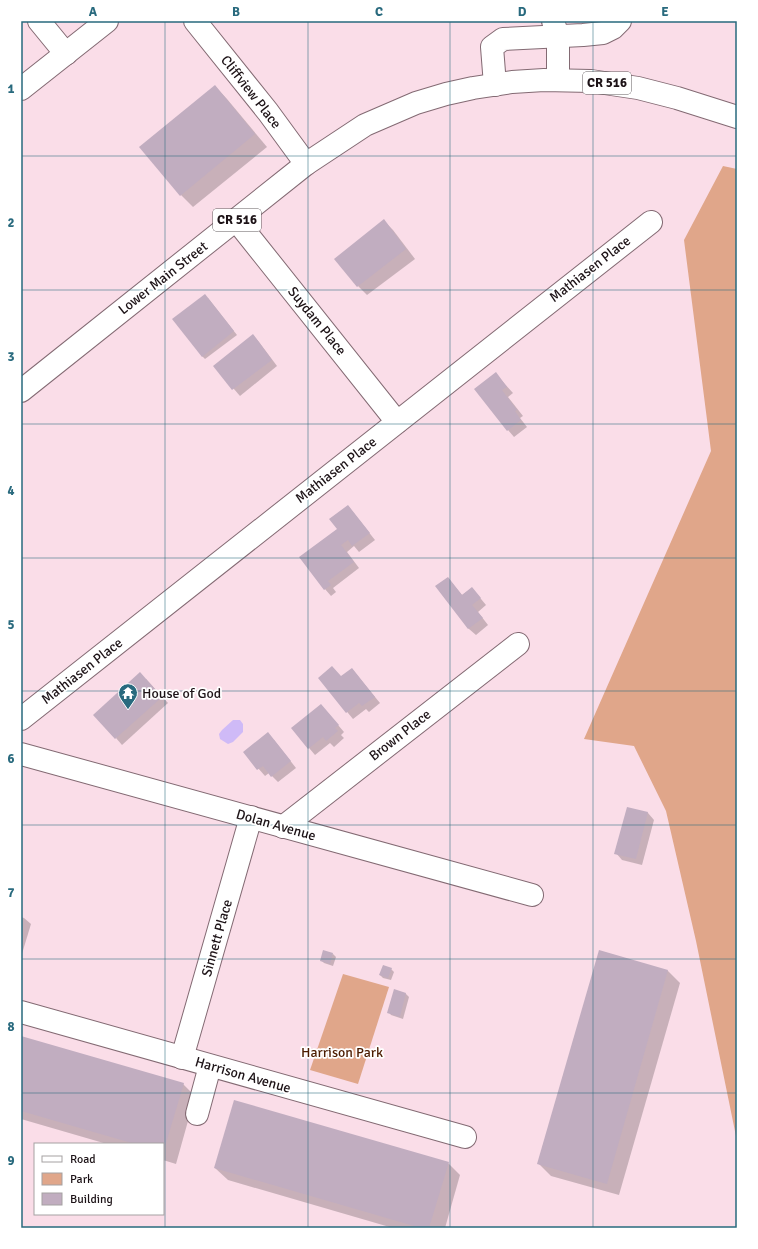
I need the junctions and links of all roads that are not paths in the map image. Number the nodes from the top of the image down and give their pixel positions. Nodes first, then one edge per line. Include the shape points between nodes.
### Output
1 (39, 21) edge
2 (107, 21) edge
3 (195, 21) edge
4 (620, 21) edge
5 (556, 29) edge
6 (66, 54) junction
7 (558, 80) junction
8 (495, 85) junction
9 (21, 89) edge
10 (737, 117) edge
11 (306, 164) junction
12 (236, 220) junction
13 (651, 222) dead end
14 (21, 391) edge
15 (397, 422) junction
16 (518, 644) dead end
17 (21, 719) edge
18 (21, 754) edge
19 (251, 817) junction
20 (283, 827) junction
21 (532, 896) dead end
22 (21, 1012) edge
23 (182, 1058) junction
24 (210, 1066) junction
25 (197, 1114) dead end
26 (465, 1137) dead end

1 - 6 street
2 - 6 street
3 - 11 street, Cliffview Place
4 - 5 street via 603,33
5 - 7 street
5 - 8 street via 503,39 492,47
6 - 9 street
7 - 8 street, Lower Main Street / CR 516
7 - 10 street, Lower Main Street / CR 516 via 591,81 638,88
8 - 11 street, Lower Main Street / CR 516 via 446,94 416,103 365,125
11 - 12 street, Lower Main Street / CR 516
12 - 14 street, Lower Main Street / CR 516
12 - 15 street, Suydam Place
13 - 15 street, Mathiasen Place
15 - 17 street, Mathiasen Place
16 - 20 street, Brown Place
18 - 19 street, Dolan Avenue
19 - 20 street, Dolan Avenue
19 - 23 street, Sinnett Place
20 - 21 street, Dolan Avenue
22 - 23 street, Harrison Avenue
23 - 24 street, Harrison Avenue
24 - 25 street
24 - 26 street, Harrison Avenue

